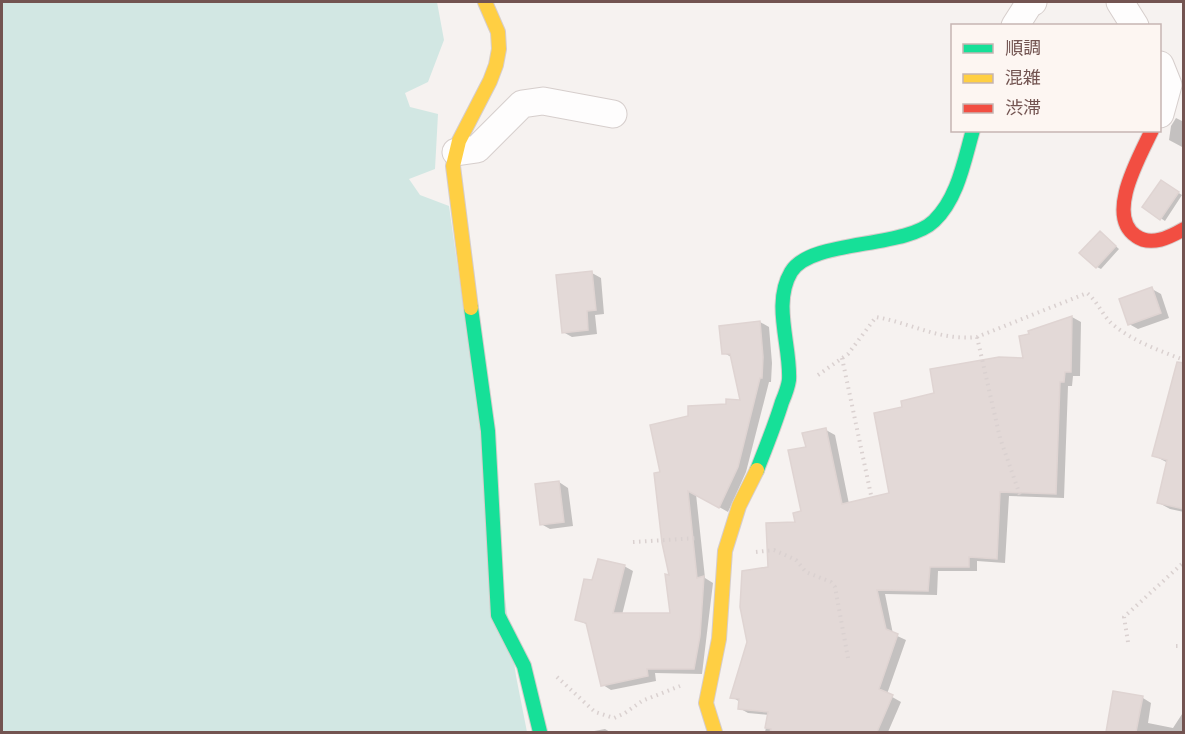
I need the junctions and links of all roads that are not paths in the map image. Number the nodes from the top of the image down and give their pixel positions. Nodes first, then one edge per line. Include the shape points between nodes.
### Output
1 (485, 2) edge
2 (1033, 2) edge
3 (1120, 2) edge
4 (1016, 24) edge
5 (1134, 24) edge
6 (1161, 68) edge
7 (1161, 110) edge
8 (613, 114) dead end
9 (972, 132) edge
10 (1151, 132) edge
11 (456, 152) junction
12 (1184, 229) edge
13 (540, 732) edge
14 (715, 732) edge

1 - 11 street via 498,30 498,55
2 - 4 street
3 - 5 street
6 - 7 street via 1168,86
8 - 11 street via 543,101 522,104 477,149
9 - 14 street via 954,192 932,223 918,231 813,255 791,271 783,300 789,381 776,425 739,506 724,556 719,639 706,702
10 - 12 street via 1122,204 1128,231 1141,240 1161,240
11 - 13 street via 456,194 488,431 498,615 521,661

